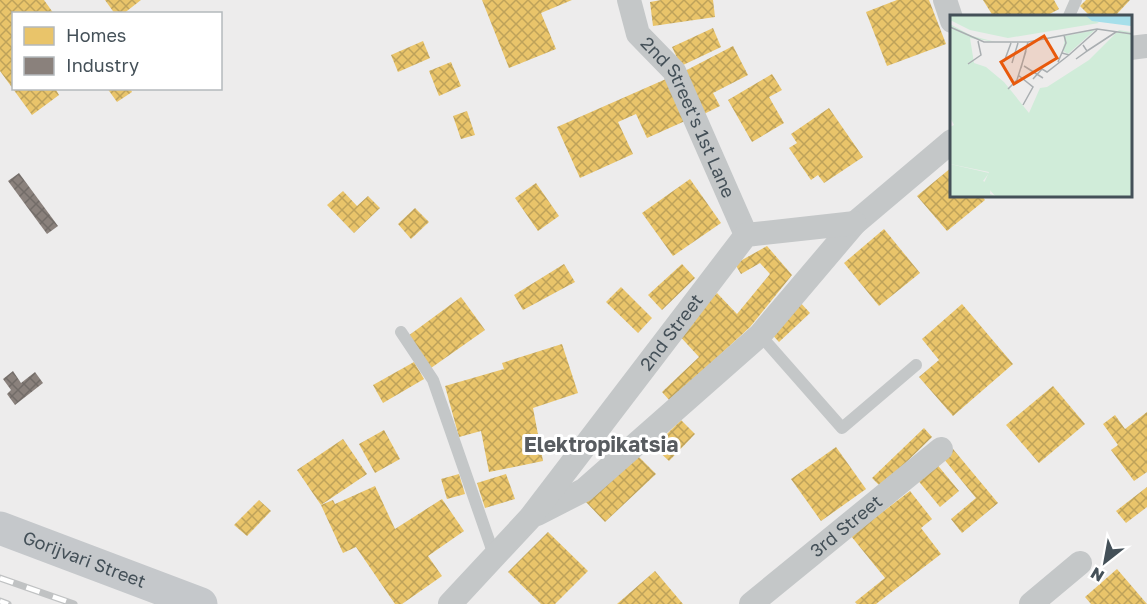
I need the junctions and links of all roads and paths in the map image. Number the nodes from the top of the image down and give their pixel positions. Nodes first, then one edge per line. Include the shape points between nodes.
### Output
1 (629, 0) edge
2 (945, 0) edge
3 (1076, 0) edge
4 (950, 15) edge
5 (1069, 15) edge
6 (1147, 46) edge
7 (1132, 48) edge
8 (950, 143) edge
9 (855, 223) junction
10 (746, 235) junction
11 (401, 332) dead end
12 (760, 335) junction
13 (916, 365) dead end
14 (941, 449) dead end
15 (530, 518) junction
16 (0, 528) edge
17 (494, 555) junction
18 (1080, 563) dead end
19 (201, 604) edge
20 (450, 604) edge
21 (751, 604) edge
22 (1031, 604) edge

1 - 10 street, 2nd Street's 1st Lane via 638,34 674,71
2 - 4 street
3 - 5 lane
6 - 7 street
8 - 9 street, 2nd Street
9 - 10 street
9 - 12 street, 2nd Street
10 - 15 street, 2nd Street
11 - 17 lane via 433,380
12 - 13 lane via 842,428
12 - 15 street, 2nd Street via 584,490
14 - 21 street, 3rd Street
15 - 17 street, 2nd Street
16 - 19 main road, Gorijvari Street
17 - 20 street, 2nd Street
18 - 22 street

